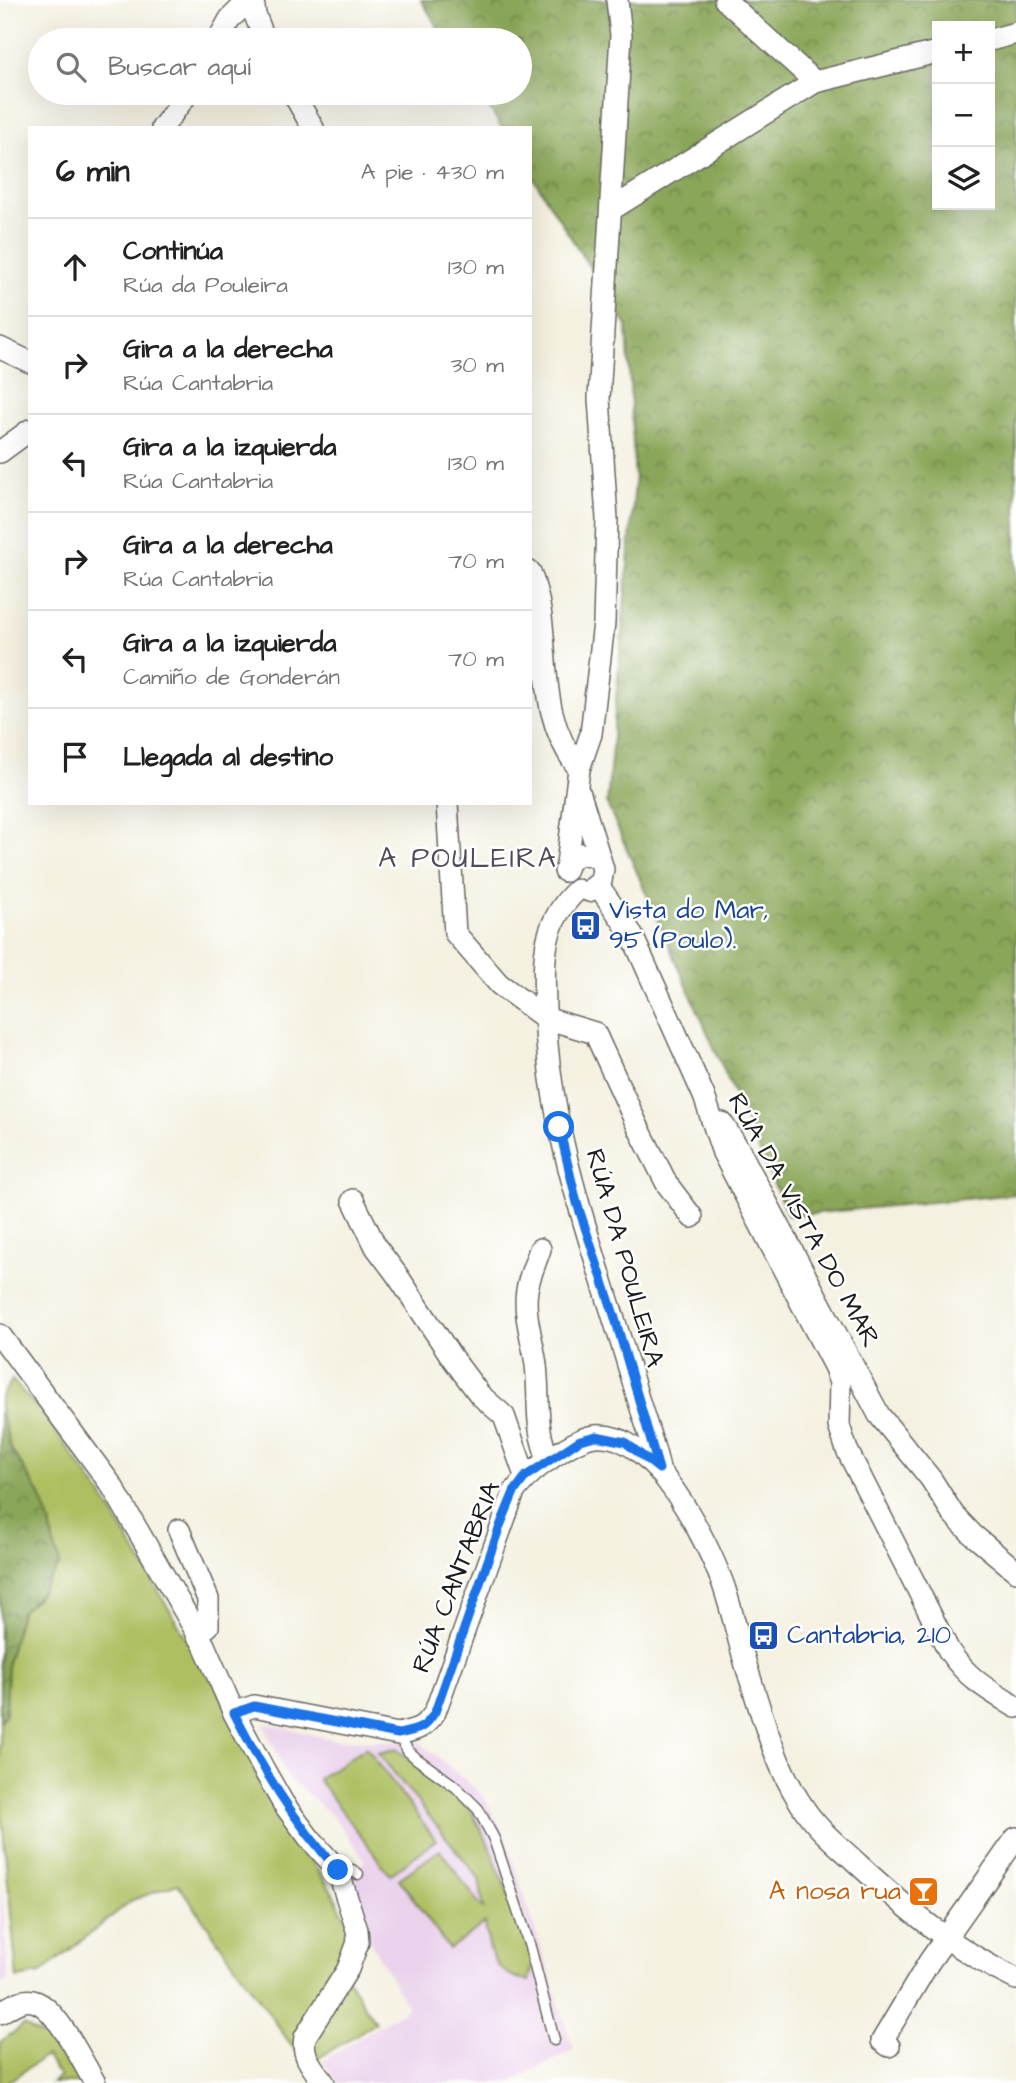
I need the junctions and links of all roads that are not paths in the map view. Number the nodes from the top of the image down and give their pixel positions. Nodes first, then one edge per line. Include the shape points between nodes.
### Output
1 (251, 0) edge
2 (617, 0) edge
3 (725, 0) edge
4 (225, 28) edge
5 (261, 28) edge
6 (1016, 33) edge
7 (995, 39) edge
8 (932, 53) edge
9 (816, 82) junction
10 (179, 105) edge
11 (300, 105) edge
12 (163, 126) edge
13 (312, 126) edge
14 (611, 209) junction
15 (0, 348) edge
16 (28, 361) edge
17 (28, 431) edge
18 (0, 452) edge
19 (532, 579) edge
20 (578, 777) junction
21 (447, 805) edge
22 (600, 861) junction
23 (567, 864) junction
24 (598, 885) junction
25 (577, 890) junction
26 (545, 1018) junction
27 (704, 1096) junction
28 (353, 1200) dead end
29 (692, 1217) dead end
30 (540, 1249) dead end
31 (0, 1335) edge
32 (859, 1380) junction
33 (838, 1411) junction
34 (549, 1460) junction
35 (659, 1469) junction
36 (526, 1476) junction
37 (179, 1530) dead end
38 (1016, 1571) edge
39 (197, 1634) junction
40 (1016, 1707) edge
41 (234, 1713) junction
42 (398, 1734) junction
43 (1016, 1838) edge
44 (945, 1937) junction
45 (1016, 1979) edge
46 (0, 2013) edge
47 (554, 2040) dead end
48 (889, 2046) dead end
49 (96, 2083) edge
50 (324, 2083) edge

1 - 4 street
1 - 5 street
2 - 14 street via 621,35
3 - 9 street
6 - 7 street
8 - 9 street
9 - 14 street
10 - 12 street
11 - 13 street
14 - 20 street via 599,398 607,519 604,622 591,734
15 - 16 street
17 - 18 street
19 - 20 street via 552,718
20 - 22 street via 583,811
20 - 23 street
21 - 26 street via 455,933 499,984
22 - 23 street via 580,854
22 - 24 street via 603,873
23 - 25 street via 565,876
24 - 25 street via 589,891
24 - 27 street, RÚA DA VISTA DO MAR via 631,933
25 - 26 street, RÚA DA POULEIRA via 560,908 550,929
26 - 29 street, RÚA DA POULEIRA via 595,1033 667,1184
26 - 35 street, RÚA DA POULEIRA via 553,1096 570,1176
27 - 32 street, RÚA DA VISTA DO MAR via 738,1148
27 - 33 street, RÚA DA VISTA DO MAR via 723,1153 835,1368 840,1383
28 - 36 street via 376,1247 453,1359 480,1395 504,1416
30 - 34 street via 526,1307 536,1368 538,1427
31 - 39 street via 112,1486
32 - 33 street, RÚA DA VISTA DO MAR
32 - 38 street, RÚA DA VISTA DO MAR via 879,1415 953,1514
33 - 40 street, RÚA DA VISTA DO MAR via 847,1450 949,1651 964,1672
34 - 35 street, RÚA CANTABRIA via 580,1440 596,1436 625,1442
34 - 36 street, RÚA CANTABRIA
35 - 44 street, RÚA CANTABRIA via 699,1532 723,1585 750,1680 782,1768 802,1806 850,1857
36 - 42 street, RÚA CANTABRIA via 500,1526 435,1712 427,1725
37 - 39 street via 208,1599 208,1626
39 - 41 street
41 - 42 street via 254,1706
41 - 50 street via 283,1802 310,1839 348,1872 358,1942 348,1969 305,2037 303,2049
42 - 47 lane via 408,1751 478,1809 494,1839 530,1947
43 - 44 street
44 - 45 street, RÚA CANTABRIA
44 - 48 street via 882,2041
46 - 49 street via 20,2001 45,2008

